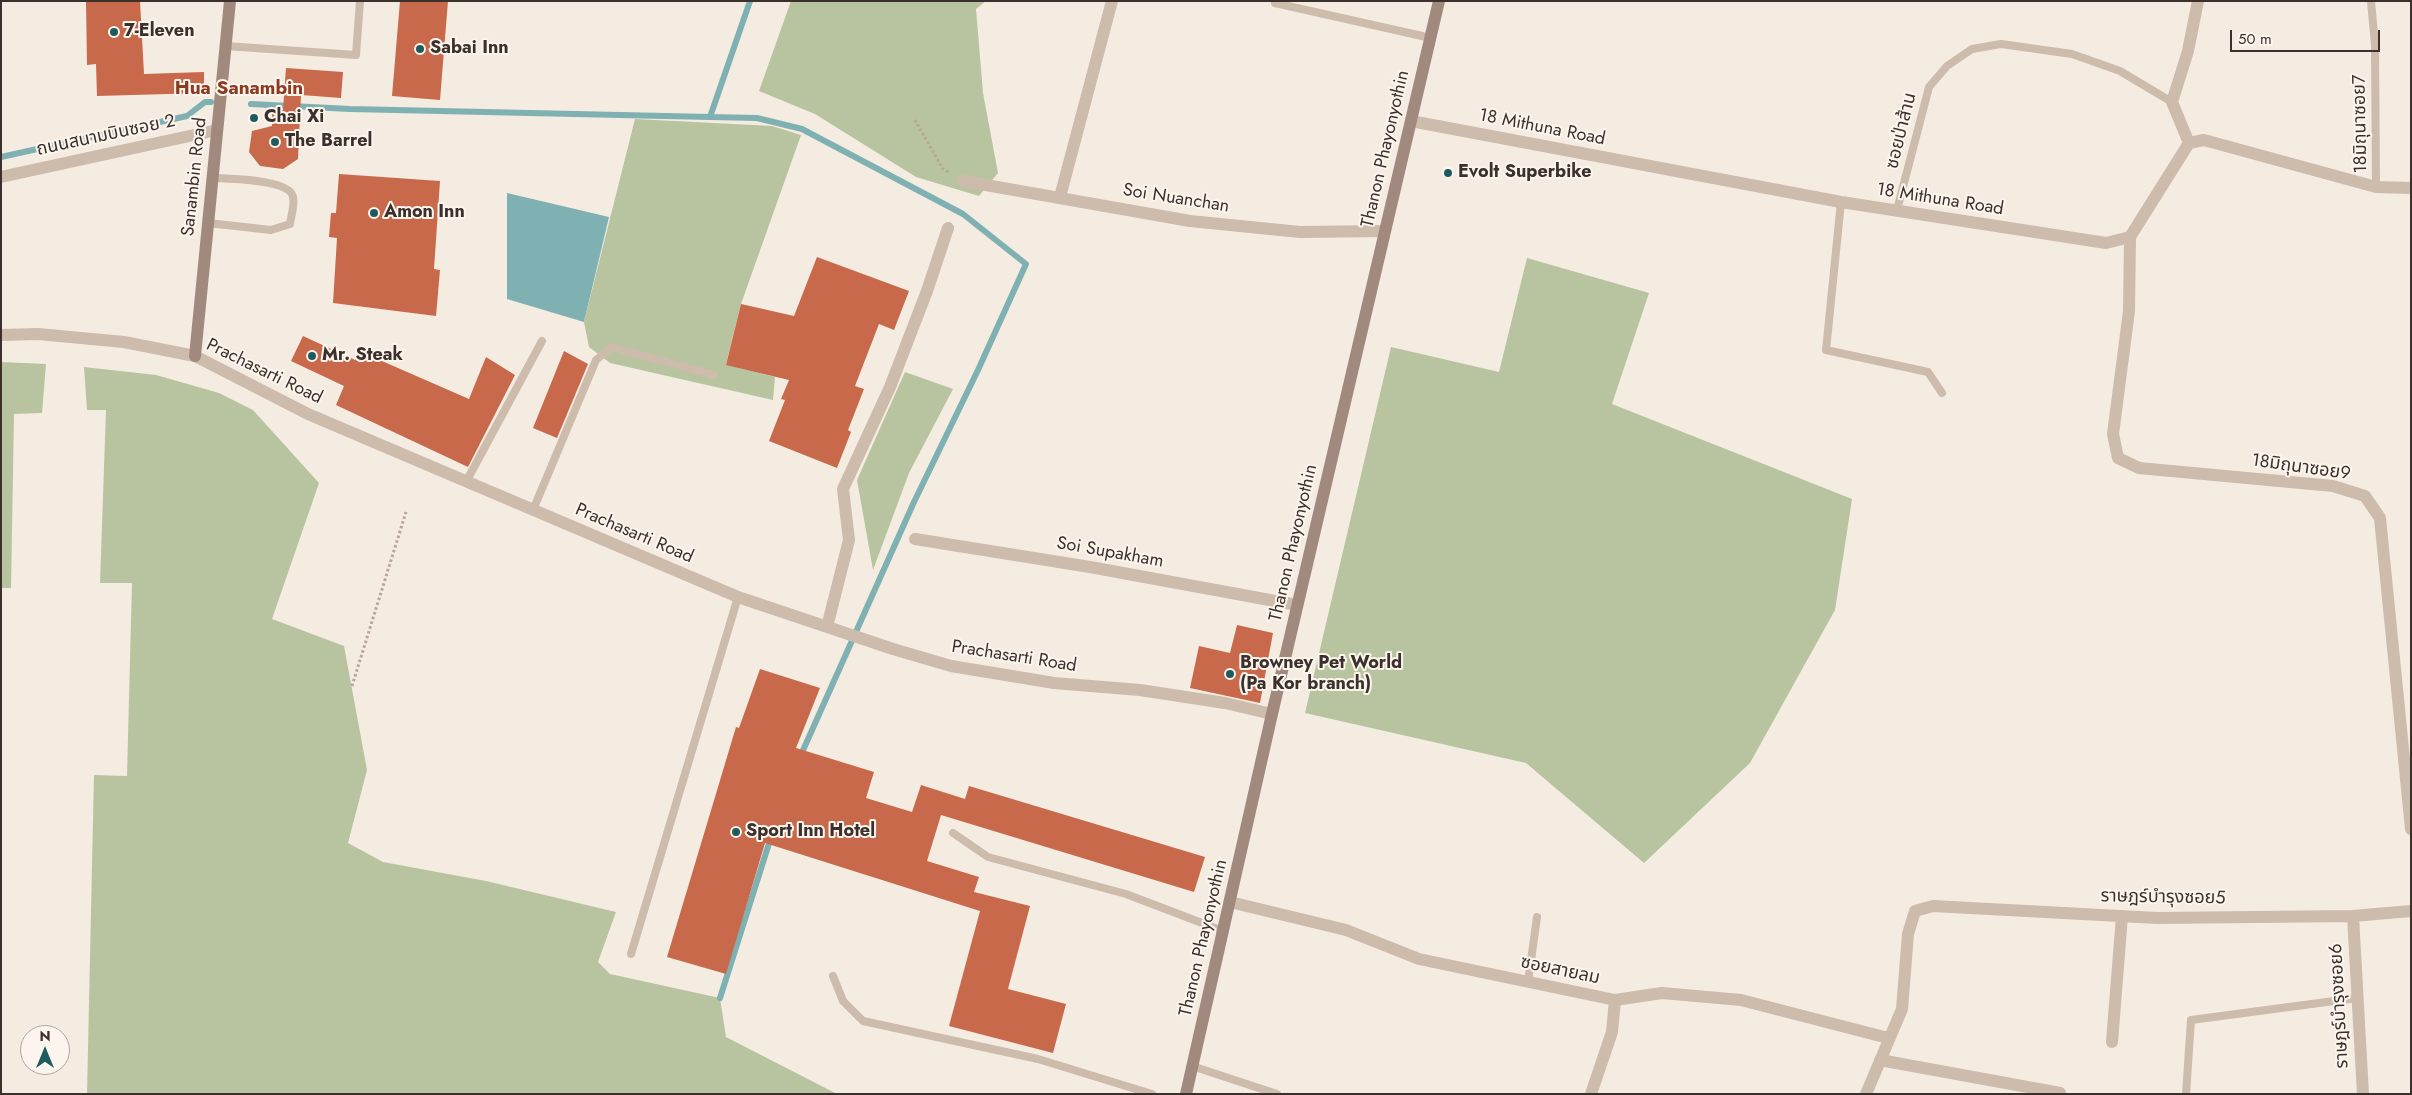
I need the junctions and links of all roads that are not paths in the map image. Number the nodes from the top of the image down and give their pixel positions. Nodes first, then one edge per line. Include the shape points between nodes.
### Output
1 (230, 1) edge
2 (360, 1) edge
3 (1112, 1) edge
4 (1440, 1) edge
5 (2198, 1) edge
6 (2371, 1) edge
7 (1275, 3) dead end
8 (1431, 38) junction
9 (226, 46) junction
10 (2172, 102) junction
11 (1411, 121) junction
12 (217, 130) junction
13 (2189, 143) junction
14 (1, 177) edge
15 (213, 178) junction
16 (963, 180) road end
17 (2376, 187) junction
18 (2411, 188) edge
19 (1060, 198) junction
20 (1841, 202) junction
21 (1897, 210) junction
22 (208, 223) junction
23 (948, 228) dead end
24 (1385, 231) junction
25 (2130, 237) junction
26 (1, 335) edge
27 (542, 341) dead end
28 (195, 356) junction
29 (714, 375) dead end
30 (1942, 393) dead end
31 (466, 482) junction
32 (533, 510) junction
33 (915, 539) dead end
34 (738, 597) junction
35 (1297, 605) junction
36 (827, 627) junction
37 (1272, 714) junction
38 (2411, 829) edge
39 (953, 833) dead end
40 (1230, 902) junction
41 (2411, 911) edge
42 (2122, 916) junction
43 (2353, 916) junction
44 (1538, 917) dead end
45 (1223, 930) junction
46 (631, 954) dead end
47 (833, 976) dead end
48 (1528, 982) junction
49 (2357, 998) junction
50 (1614, 1000) junction
51 (1888, 1038) junction
52 (2112, 1042) dead end
53 (1880, 1060) junction
54 (1192, 1066) junction
55 (1152, 1094) edge
56 (1186, 1094) edge
57 (1277, 1094) edge
58 (1592, 1094) edge
59 (1866, 1094) edge
60 (2060, 1094) edge
61 (2186, 1094) edge
62 (2363, 1094) edge

1 - 9 main road, Sanambin Road
2 - 9 lane via 356,55
3 - 19 street
4 - 8 main road, Thanon Phayonyothin
5 - 10 street via 2188,51
6 - 17 lane, 18มิถุนาซอย7 via 2375,44
7 - 8 lane
8 - 11 main road, Thanon Phayonyothin
9 - 12 main road, Sanambin Road
10 - 13 street
10 - 21 lane, ซอยป่าส้าน via 2120,72 2072,54 2000,44 1972,49 1947,66 1929,87
11 - 20 street, 18 Mithuna Road
11 - 24 main road, Thanon Phayonyothin
12 - 14 street, ถนนสนามบินซอย 2
12 - 15 main road, Sanambin Road
13 - 17 street via 2204,140
13 - 25 street
15 - 22 main road, Sanambin Road
15 - 22 lane via 280,184 290,190 293,197 290,224 271,230
16 - 19 street, Soi Nuanchan
17 - 18 street
19 - 24 street, Soi Nuanchan via 1190,221 1291,232
20 - 21 street, 18 Mithuna Road
20 - 30 lane via 1826,350 1928,372
21 - 25 street, 18 Mithuna Road via 2106,243
22 - 28 main road, Sanambin Road
23 - 36 street via 928,291 890,387 844,490 849,540
24 - 35 main road, Thanon Phayonyothin
25 - 38 street, 18มิถุนาซอย9 via 2129,311 2113,434 2118,458 2139,468 2333,486 2366,496 2380,518
26 - 28 street, Prachasarti Road via 38,334 124,342
27 - 31 lane
28 - 31 street, Prachasarti Road via 308,414
29 - 32 lane via 612,347 596,360
31 - 32 street, Prachasarti Road
32 - 34 street, Prachasarti Road
33 - 35 street, Soi Supakham
34 - 36 street, Prachasarti Road
34 - 46 lane
35 - 37 main road, Thanon Phayonyothin
36 - 37 street, Prachasarti Road via 951,666 1054,683 1140,690
37 - 40 main road, Thanon Phayonyothin
39 - 45 lane via 988,857 1126,894
40 - 45 main road, Thanon Phayonyothin
40 - 48 street, ซอยสายลม via 1346,930 1419,959
41 - 43 street, ราษฎร์บำรุงซอย5
42 - 43 street, ราษฎร์บำรุงซอย5
42 - 51 street, ราษฎร์บำรุงซอย5 via 1933,906 1915,911 1908,934 1902,1009
42 - 52 street
43 - 49 street, ราษฎร์บำรุงซอย6
44 - 48 lane
45 - 54 main road, Thanon Phayonyothin
47 - 55 lane via 842,1001 863,1021 1038,1058
48 - 50 street, ซอยสายลม
49 - 61 lane via 2191,1020
49 - 62 street, ราษฎร์บำรุงซอย6
50 - 51 street, ซอยสายลม via 1662,993 1741,1000
50 - 58 street via 1612,1032
51 - 53 street
53 - 59 street
53 - 60 street
54 - 56 main road, Thanon Phayonyothin
54 - 57 lane

